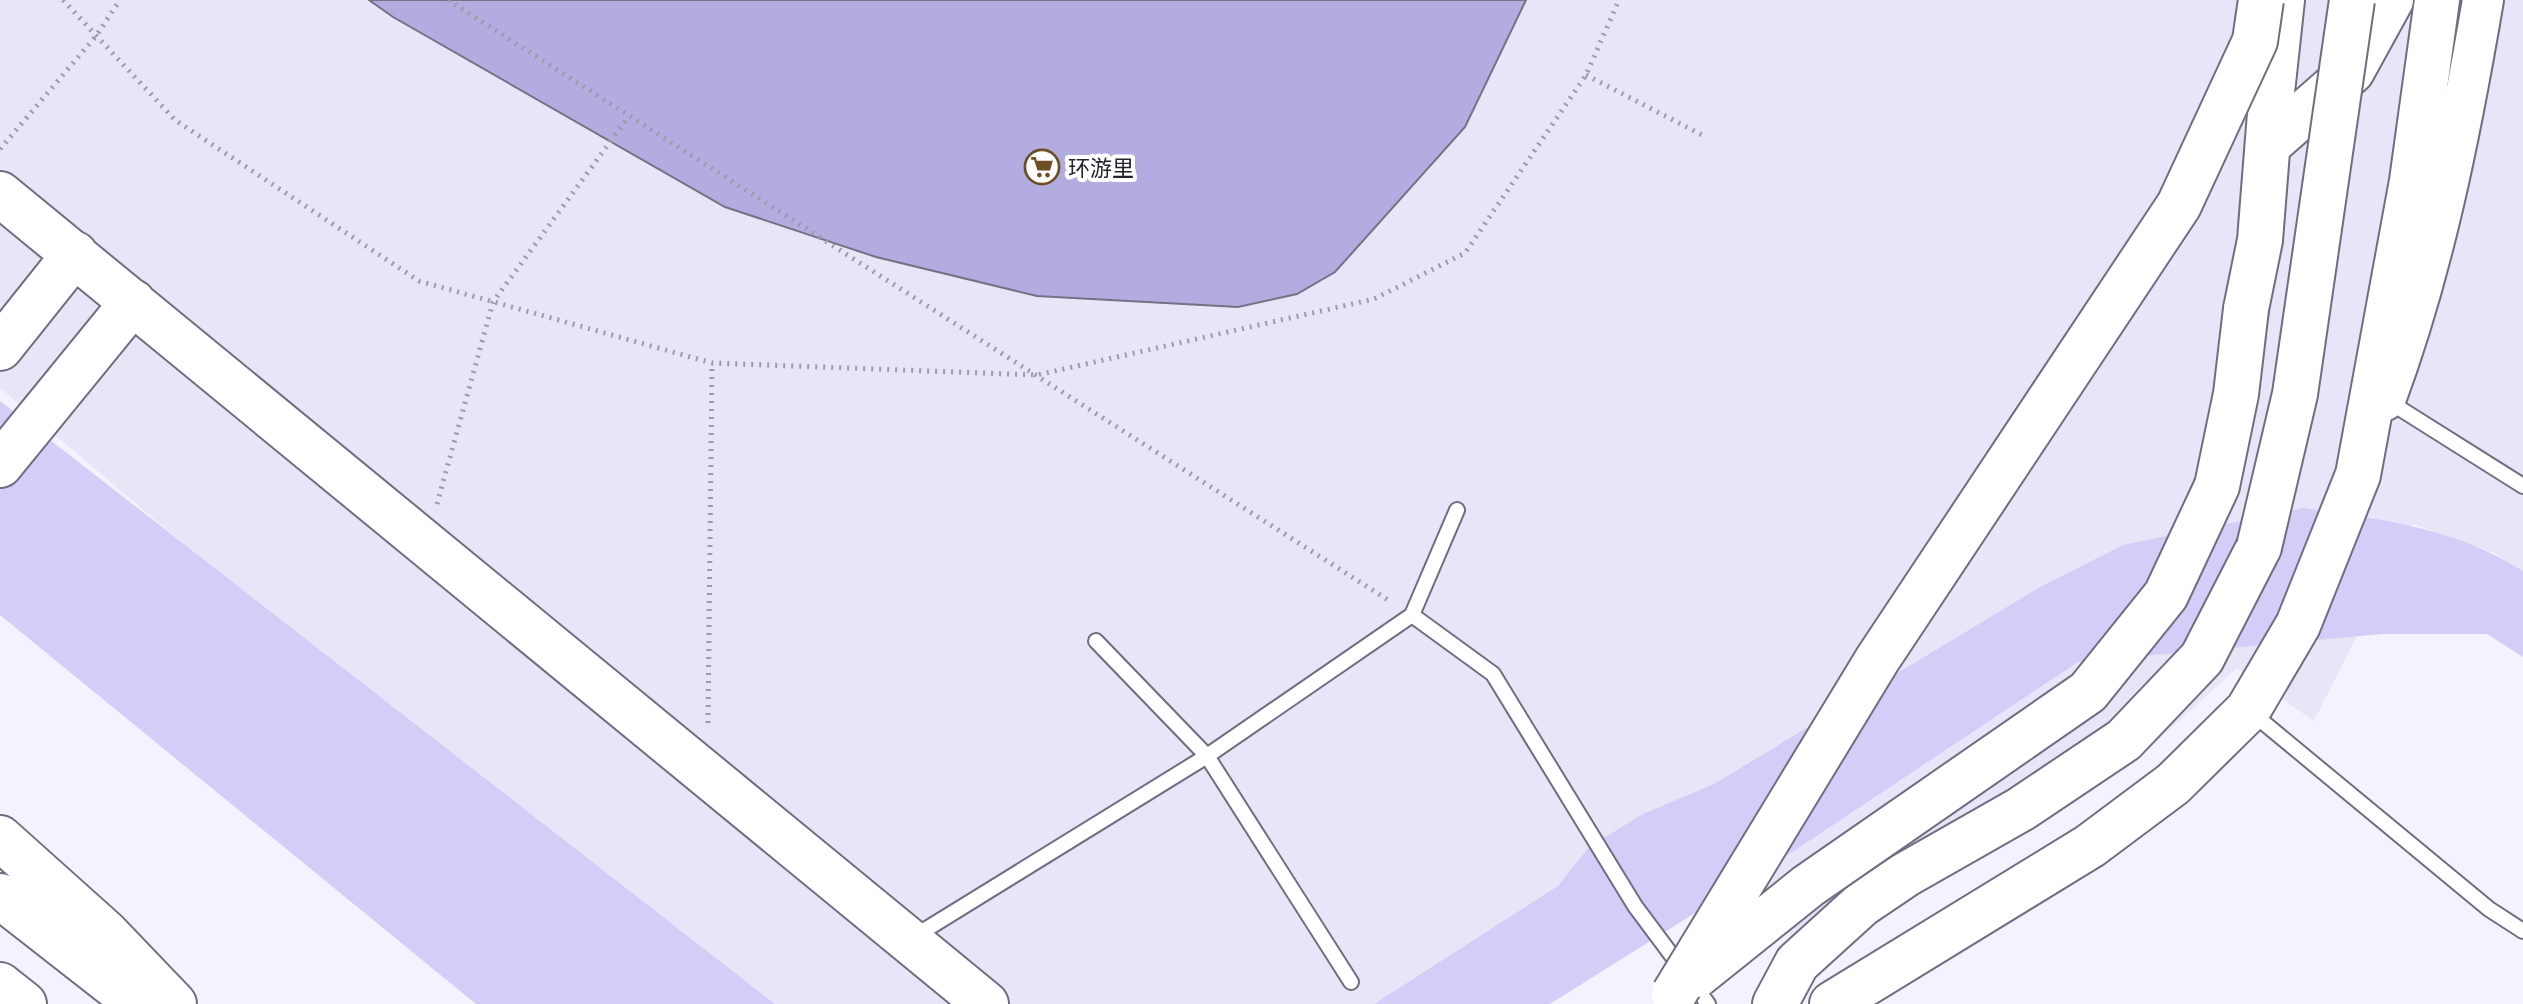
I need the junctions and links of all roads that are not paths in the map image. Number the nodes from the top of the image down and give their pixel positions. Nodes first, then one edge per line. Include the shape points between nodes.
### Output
1 (2261, 0) edge
2 (2282, 0) edge
3 (2352, 0) edge
4 (2391, 0) edge
5 (2437, 0) edge
6 (2483, 0) edge
7 (2268, 145) junction
8 (0, 194) edge
9 (75, 254) junction
10 (133, 302) junction
11 (0, 348) edge
12 (2385, 399) junction
13 (46, 411) junction
14 (0, 465) edge
15 (2358, 475) junction
16 (2523, 486) edge
17 (0, 497) edge
18 (1457, 510) dead end
19 (1412, 615) junction
20 (1096, 641) dead end
21 (2248, 710) junction
22 (1207, 756) junction
23 (0, 838) edge
24 (0, 896) edge
25 (2523, 931) edge
26 (907, 941) junction
27 (1351, 982) dead end
28 (0, 985) edge
29 (1683, 1001) edge
30 (24, 1004) edge
31 (138, 1004) edge
32 (174, 1004) edge
33 (986, 1004) edge
34 (1775, 1004) edge
35 (1832, 1004) edge

1 - 29 main road, bridge via 2255,41 2179,205 1877,660
2 - 7 main road
3 - 34 main road, bridge via 2295,394 2259,547 2202,658 2124,740 1862,904 1797,963
4 - 7 main road via 2352,71
5 - 15 main road via 2412,181
6 - 12 main road via 2461,127 2406,342
7 - 29 main road, bridge via 2260,240 2217,486 2166,595 2088,692 1808,886
8 - 9 main road
9 - 10 main road
9 - 11 main road
10 - 13 main road
10 - 26 main road
12 - 15 main road
12 - 16 lane
13 - 14 main road
13 - 17 main road
15 - 21 main road via 2298,625
18 - 19 lane
19 - 22 lane
19 - 29 lane via 1493,674 1635,906
20 - 22 lane
21 - 25 lane
21 - 35 main road via 2173,784 2090,846
22 - 26 lane
22 - 27 lane
23 - 32 main road via 106,933
24 - 31 main road
26 - 33 main road
28 - 30 main road

